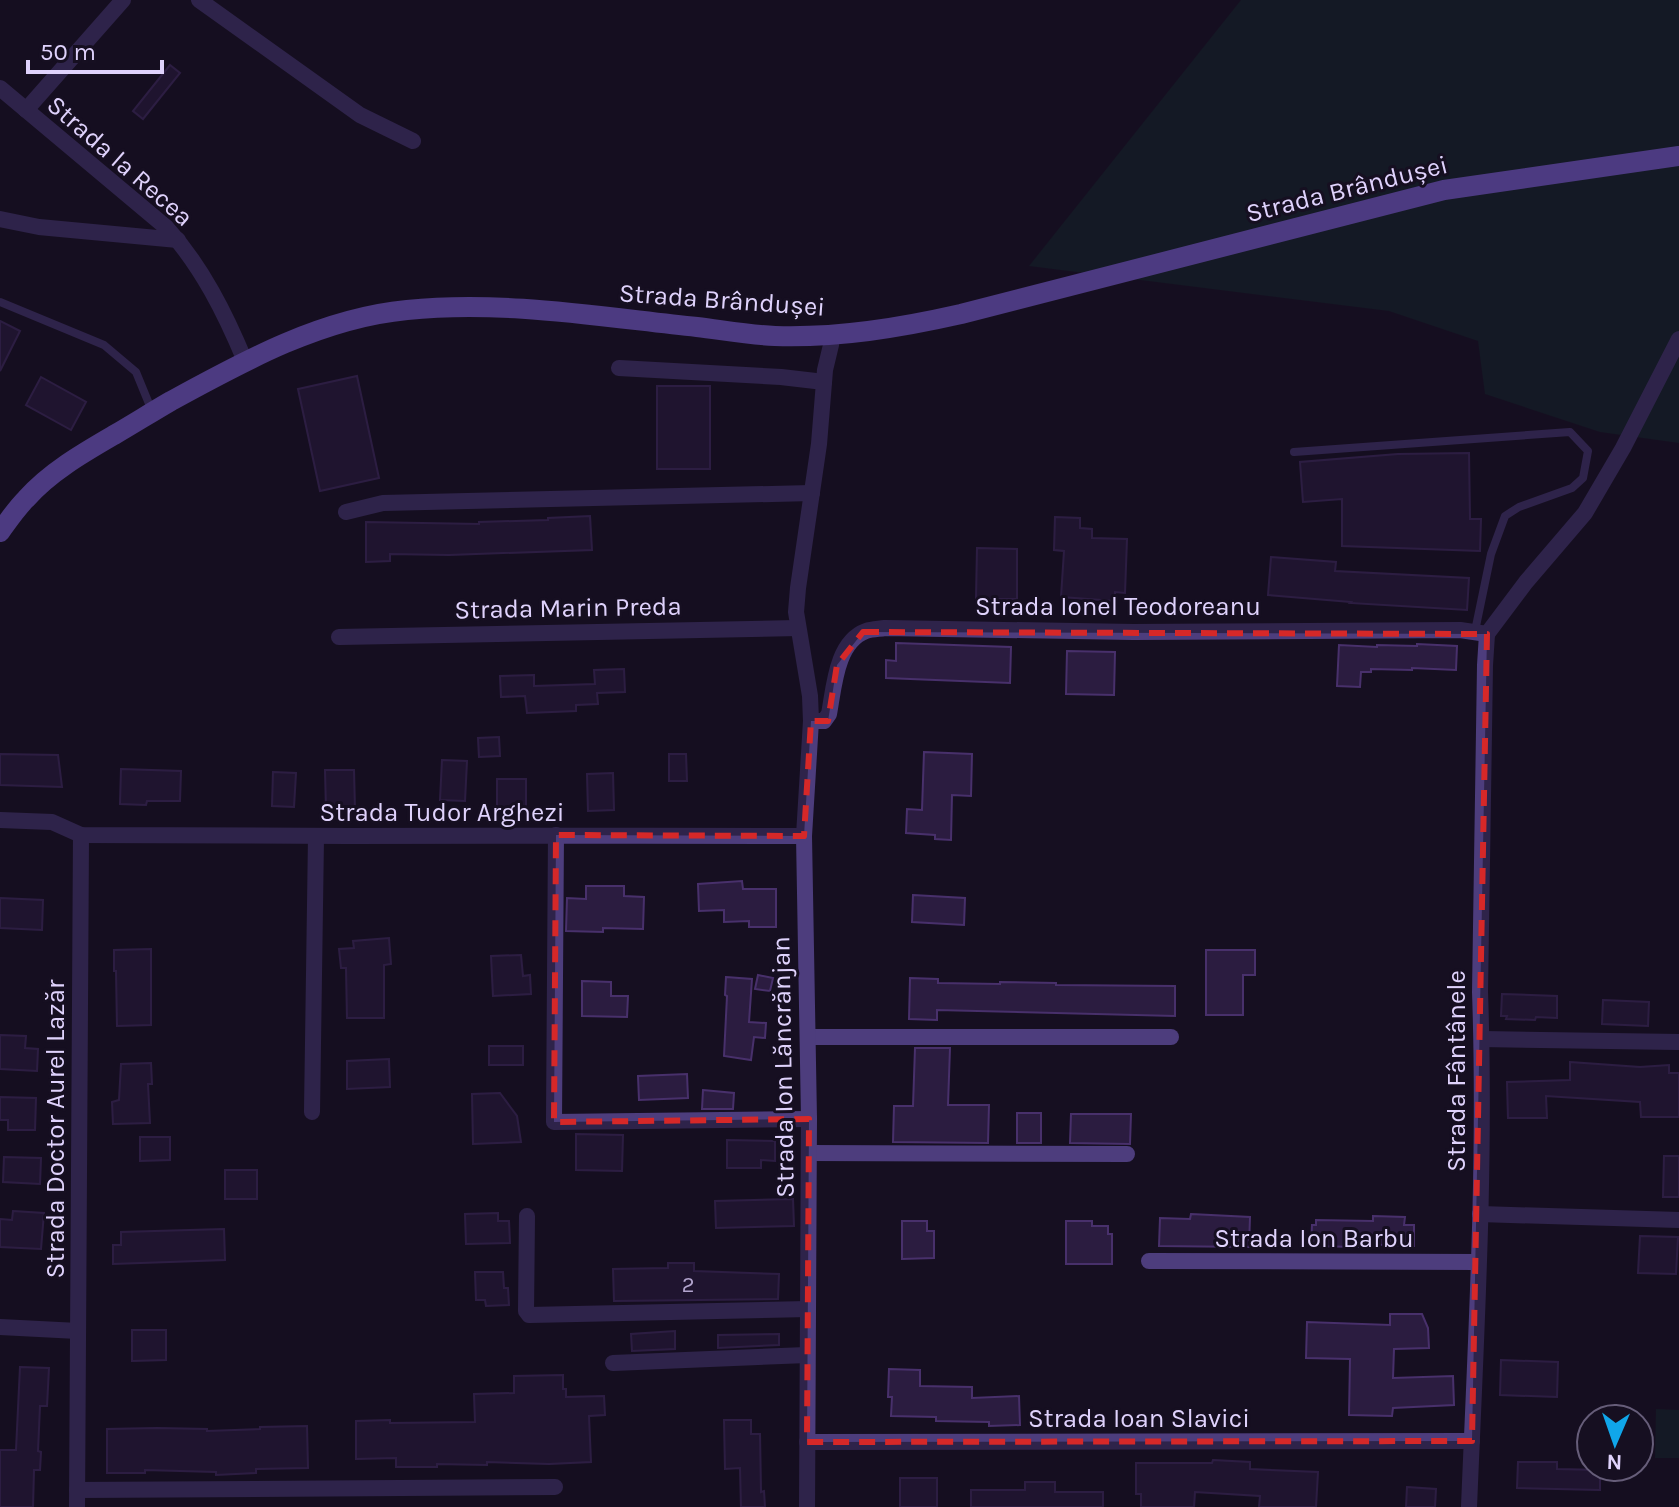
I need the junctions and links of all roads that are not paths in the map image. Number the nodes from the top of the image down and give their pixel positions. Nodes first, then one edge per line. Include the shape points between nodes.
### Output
1 (123, 0) edge
2 (199, 0) edge
3 (0, 88) edge
4 (26, 110) junction
5 (413, 141) dead end
6 (1679, 156) edge
7 (0, 219) edge
8 (178, 240) junction
9 (0, 302) edge
10 (826, 335) junction
11 (1679, 339) edge
12 (245, 361) junction
13 (619, 368) dead end
14 (824, 376) junction
15 (152, 411) junction
16 (1294, 452) dead end
17 (812, 493) junction
18 (346, 512) dead end
19 (0, 532) edge
20 (798, 628) junction
21 (1481, 632) junction
22 (339, 637) dead end
23 (811, 721) junction
24 (0, 820) edge
25 (81, 835) junction
26 (556, 835) junction
27 (804, 836) junction
28 (316, 837) junction
29 (808, 1037) junction
30 (1171, 1037) dead end
31 (1482, 1039) junction
32 (1679, 1042) edge
33 (312, 1112) dead end
34 (809, 1119) junction
35 (809, 1153) junction
36 (1127, 1154) dead end
37 (1480, 1214) junction
38 (527, 1216) dead end
39 (1679, 1220) edge
40 (1149, 1261) dead end
41 (1478, 1262) junction
42 (808, 1309) junction
43 (0, 1327) edge
44 (78, 1331) junction
45 (807, 1355) junction
46 (613, 1363) dead end
47 (1472, 1441) junction
48 (807, 1442) junction
49 (555, 1487) dead end
50 (77, 1498) edge
51 (807, 1507) edge
52 (1469, 1507) edge

1 - 4 street
2 - 5 street via 360,115
3 - 4 street, Strada la Recea
4 - 8 street, Strada la Recea
6 - 10 main road, Strada Brândușei via 1444,190 961,314
7 - 8 street
8 - 12 street, Strada la Recea via 198,267
9 - 15 lane via 104,345 136,372
10 - 12 main road, Strada Brândușei via 774,336 521,308 454,307 350,320
10 - 14 street, Strada Ion Lăncrănjan via 819,345
11 - 21 street via 1585,513
12 - 15 main road, Strada Brândușei
13 - 14 street
14 - 17 street, Strada Ion Lăncrănjan
15 - 19 main road, Strada Brândușei via 45,480
16 - 21 lane via 1570,432 1588,451 1583,478 1572,488 1505,516 1491,554
17 - 18 street via 383,503
17 - 20 street, Strada Ion Lăncrănjan via 798,588
20 - 22 street, Strada Marin Preda
20 - 23 street, Strada Ion Lăncrănjan
21 - 23 street, Strada Ionel Teodoreanu via 885,628 863,632 848,646 837,665 829,714 824,721
21 - 31 street, Strada Fântânele
23 - 27 street, Strada Ion Lăncrănjan
24 - 25 street via 52,822
25 - 28 street, Strada Tudor Arghezi
25 - 44 street, Strada Doctor Aurel Lazăr
26 - 27 street, Strada Tudor Arghezi
26 - 28 street, Strada Tudor Arghezi
26 - 34 street via 554,1122
27 - 29 street, Strada Ion Lăncrănjan
28 - 33 street
29 - 30 street
29 - 34 street, Strada Ion Lăncrănjan
31 - 32 street
31 - 37 street, Strada Fântânele
34 - 35 street, Strada Ion Lăncrănjan
35 - 36 street
35 - 42 street, Strada Ion Lăncrănjan
37 - 39 street
37 - 41 street, Strada Fântânele
38 - 42 street via 529,1315
40 - 41 street, Strada Ion Barbu
41 - 47 street, Strada Fântânele
42 - 45 street, Strada Ion Lăncrănjan
43 - 44 street
44 - 50 street, Strada Doctor Aurel Lazăr
45 - 46 street
45 - 48 street, Strada Ion Lăncrănjan
47 - 48 street, Strada Ioan Slavici
47 - 52 street, Strada Fântânele
48 - 51 street, Strada Ion Lăncrănjan
49 - 50 street

